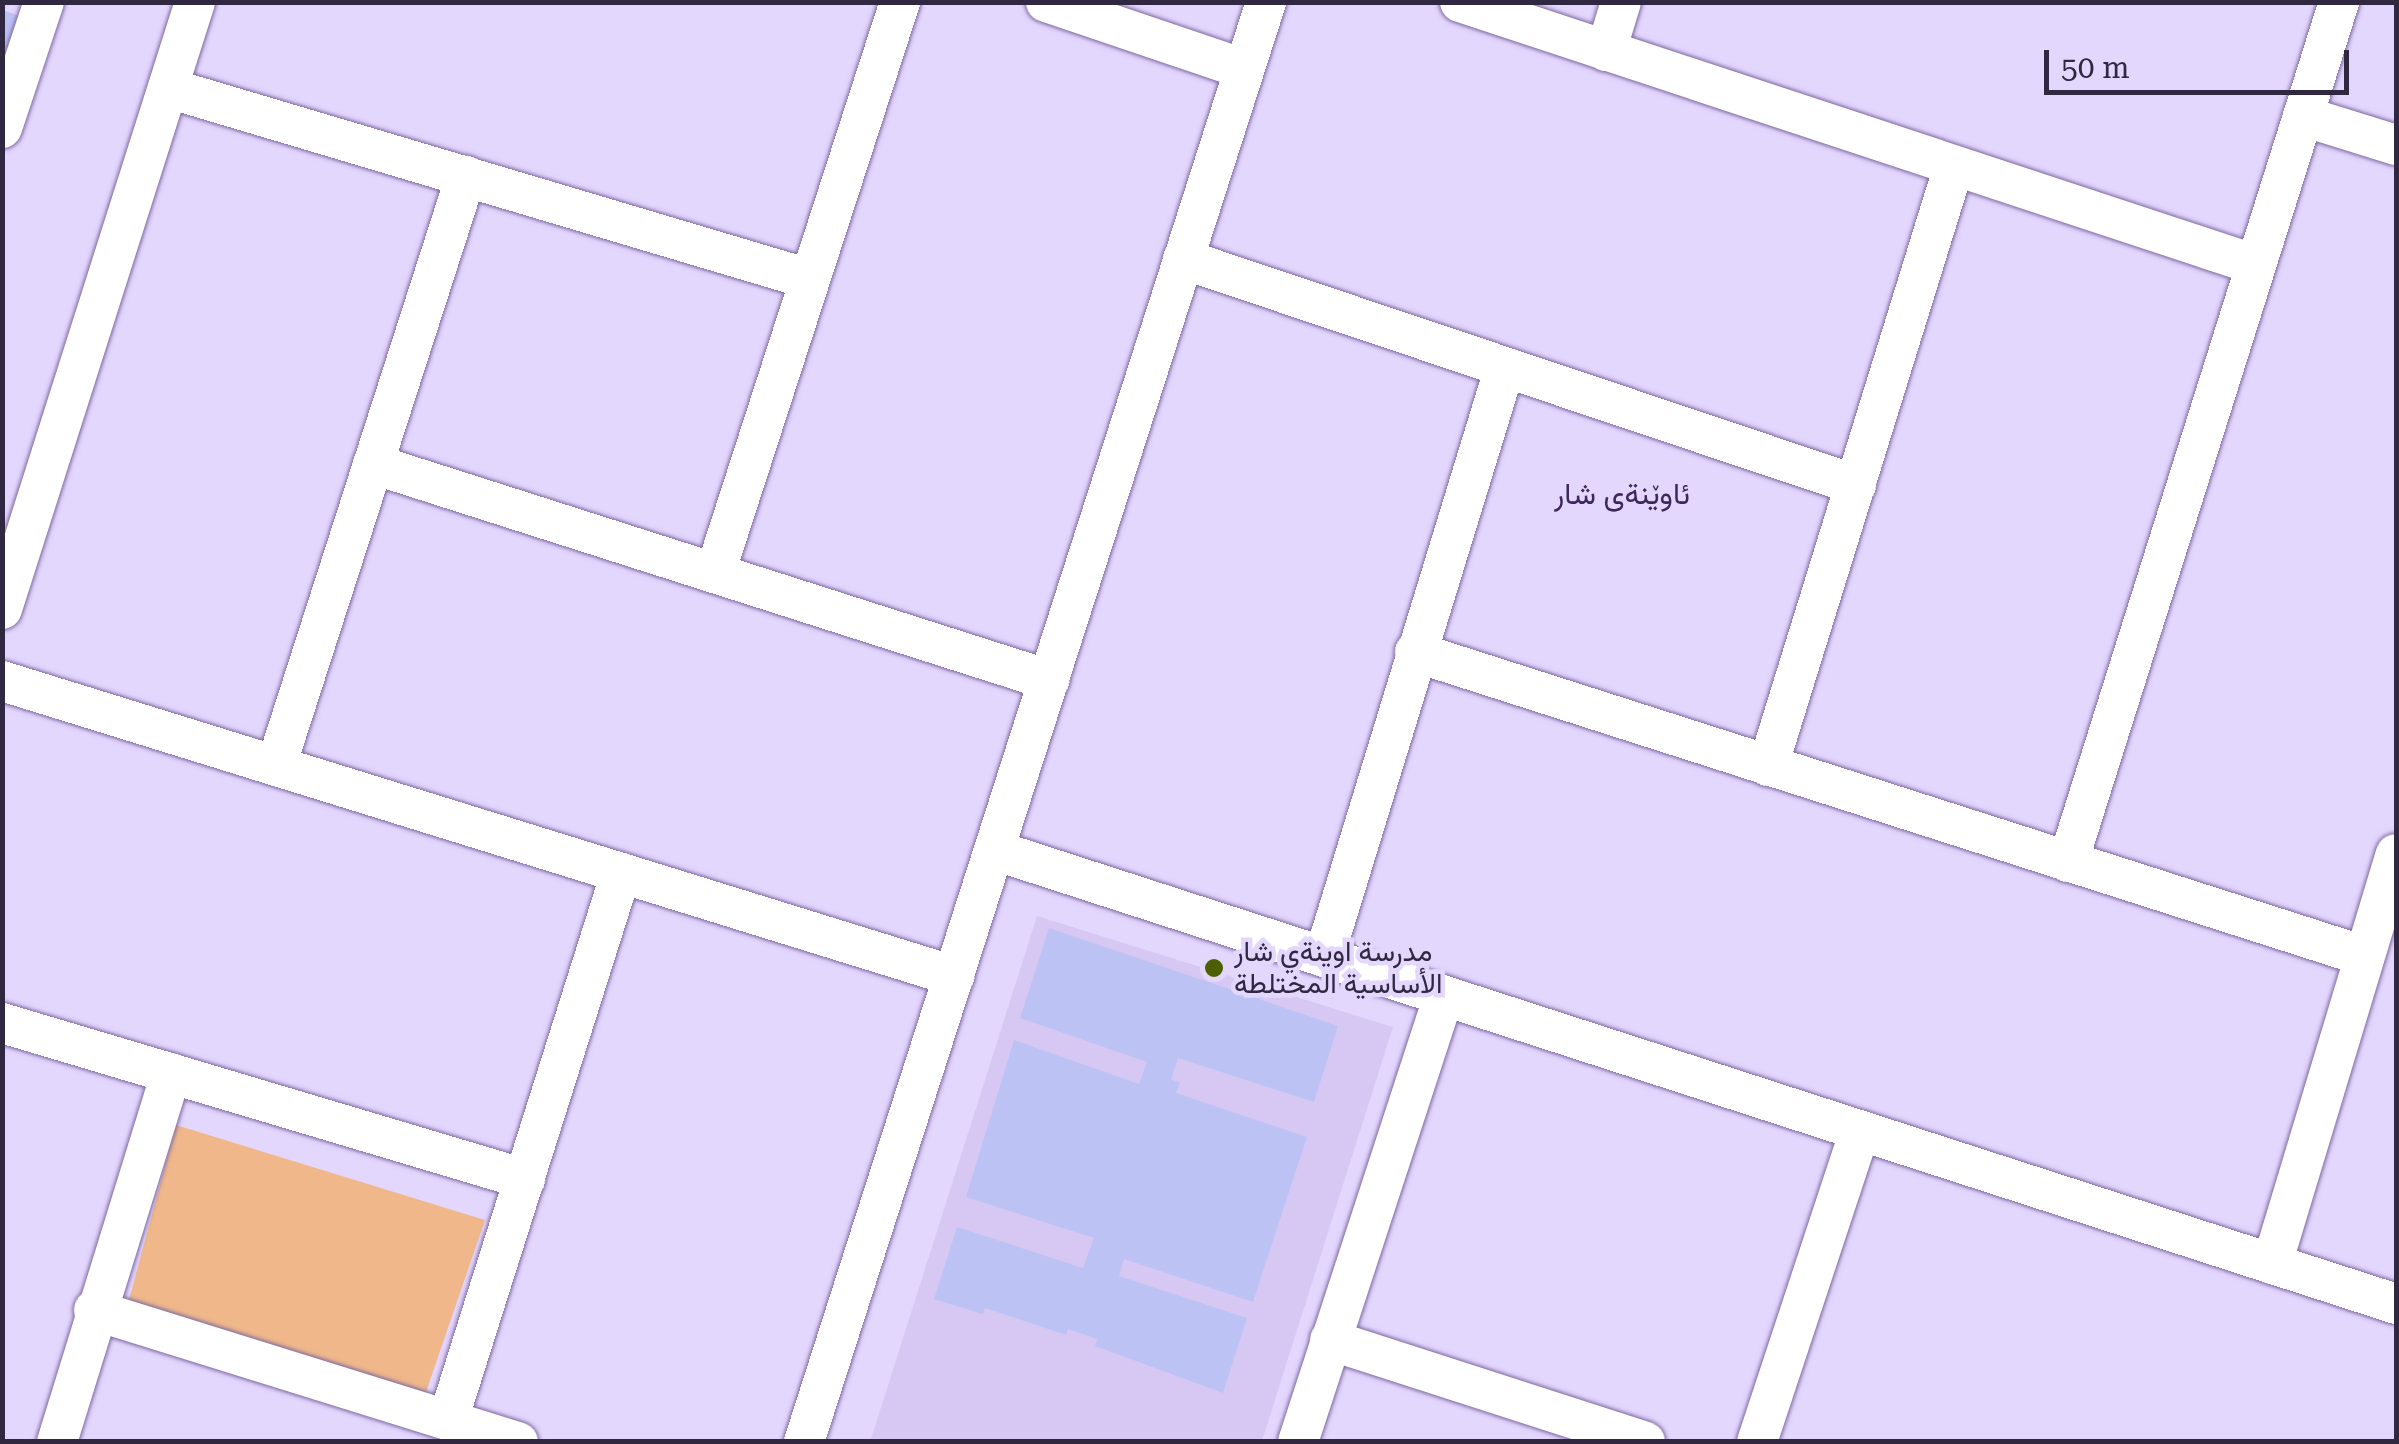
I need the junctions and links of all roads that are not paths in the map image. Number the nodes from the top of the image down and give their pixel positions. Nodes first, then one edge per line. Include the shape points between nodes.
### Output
1 (44, 2) edge
2 (195, 2) edge
3 (900, 2) edge
4 (1046, 2) edge
5 (1266, 2) edge
6 (1460, 2) edge
7 (1621, 2) edge
8 (2339, 2) edge
9 (1606, 50) junction
10 (1244, 70) junction
11 (168, 88) junction
12 (2304, 116) junction
13 (2, 128) edge
14 (2396, 145) edge
15 (1954, 166) junction
16 (466, 176) junction
17 (1184, 259) junction
18 (2256, 266) junction
19 (809, 278) junction
20 (1505, 367) junction
21 (373, 464) junction
22 (1856, 485) junction
23 (715, 573) junction
24 (2, 609) edge
25 (1415, 652) junction
26 (1049, 680) junction
27 (2, 681) edge
28 (276, 766) junction
29 (1768, 766) junction
30 (994, 850) junction
31 (2396, 854) edge
32 (2068, 862) junction
33 (621, 873) junction
34 (1324, 956) junction
35 (2364, 956) junction
36 (954, 976) junction
37 (1444, 996) junction
38 (2, 1023) edge
39 (171, 1073) junction
40 (1860, 1130) junction
41 (524, 1178) junction
42 (2272, 1264) junction
43 (2396, 1304) edge
44 (94, 1310) junction
45 (1330, 1340) junction
46 (448, 1420) junction
47 (57, 1442) edge
48 (518, 1442) edge
49 (804, 1442) edge
50 (1298, 1442) edge
51 (1645, 1442) edge
52 (1757, 1442) edge

1 - 13 street
2 - 11 street
3 - 19 street
4 - 10 street
5 - 10 street
6 - 9 street
7 - 9 street
8 - 12 street
9 - 15 street
10 - 17 street
11 - 16 street
11 - 24 street
12 - 14 street
12 - 18 street
15 - 18 street
15 - 22 street
16 - 19 street
16 - 21 street
17 - 20 street
17 - 26 street
18 - 32 street
19 - 23 street
20 - 22 street
20 - 25 street
21 - 23 street
21 - 28 street
22 - 29 street
23 - 26 street
25 - 29 street
25 - 34 street
26 - 30 street
27 - 28 street
28 - 33 street
29 - 32 street
30 - 34 street
30 - 36 street
31 - 35 street
32 - 35 street
33 - 36 street
33 - 41 street
34 - 37 street
35 - 42 street
36 - 49 street
37 - 40 street
37 - 45 street
38 - 39 street
39 - 41 street
39 - 44 street
40 - 42 street
40 - 52 street
41 - 46 street
42 - 43 street
44 - 46 street
44 - 47 street
45 - 50 street
45 - 51 street
46 - 48 street

